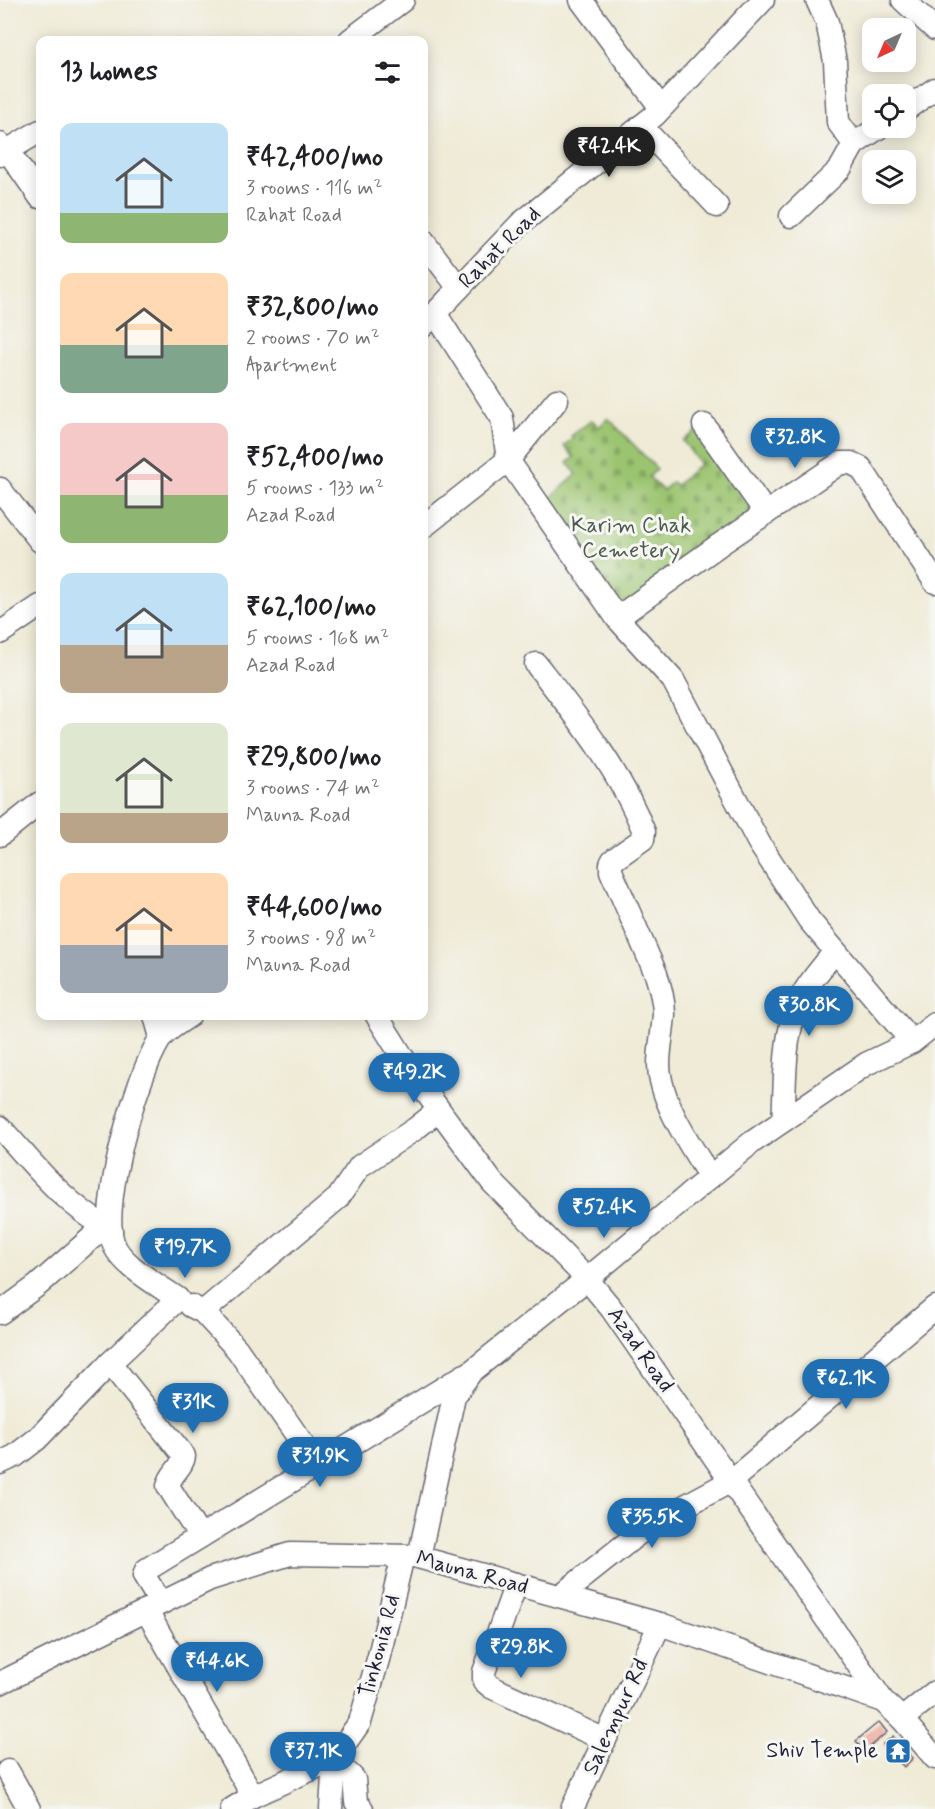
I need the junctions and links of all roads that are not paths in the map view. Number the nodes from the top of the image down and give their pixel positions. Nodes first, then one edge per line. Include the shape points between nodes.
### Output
1 (403, 0) edge
2 (581, 0) edge
3 (763, 0) edge
4 (817, 0) edge
5 (903, 0) edge
6 (935, 29) edge
7 (355, 36) edge
8 (935, 89) edge
9 (916, 102) edge
10 (662, 108) junction
11 (641, 126) junction
12 (36, 133) edge
13 (863, 138) edge
14 (854, 144) junction
15 (3, 150) edge
16 (36, 192) edge
17 (717, 206) dead end
18 (791, 216) dead end
19 (428, 248) edge
20 (459, 288) junction
21 (429, 320) edge
22 (557, 400) dead end
23 (704, 424) dead end
24 (508, 460) junction
25 (0, 489) edge
26 (766, 513) junction
27 (428, 523) edge
28 (36, 536) edge
29 (935, 582) edge
30 (36, 609) edge
31 (617, 618) junction
32 (0, 633) edge
33 (536, 664) dead end
34 (36, 806) edge
35 (0, 835) edge
36 (836, 951) junction
37 (177, 1020) edge
38 (379, 1020) edge
39 (935, 1024) edge
40 (158, 1026) edge
41 (912, 1042) junction
42 (439, 1110) junction
43 (783, 1121) junction
44 (0, 1127) edge
45 (710, 1177) junction
46 (107, 1228) junction
47 (587, 1279) junction
48 (178, 1299) junction
49 (935, 1307) edge
50 (203, 1312) junction
51 (0, 1313) edge
52 (110, 1363) junction
53 (471, 1372) junction
54 (0, 1462) edge
55 (318, 1466) junction
56 (731, 1481) junction
57 (200, 1537) junction
58 (411, 1556) junction
59 (516, 1584) junction
60 (560, 1596) junction
61 (154, 1606) junction
62 (660, 1624) junction
63 (0, 1683) edge
64 (935, 1692) edge
65 (883, 1701) junction
66 (902, 1719) junction
67 (606, 1740) junction
68 (935, 1758) edge
69 (334, 1763) junction
70 (8, 1771) dead end
71 (245, 1804) edge
72 (29, 1809) edge
73 (332, 1809) edge
74 (362, 1809) edge
75 (572, 1809) edge

1 - 7 street
2 - 10 street
3 - 10 street, Rahat Road
4 - 14 street via 827,22 836,61 838,122
5 - 6 street
8 - 9 street
10 - 11 street, Rahat Road
11 - 17 street
11 - 20 street, Rahat Road via 520,224
12 - 15 street
13 - 14 street
14 - 18 street via 840,169
15 - 16 street
19 - 20 street
20 - 21 street, Rahat Road
21 - 24 street via 502,418
22 - 24 street
23 - 26 street
24 - 27 street
24 - 31 street
25 - 28 street
26 - 29 street via 840,463 851,463 861,468
26 - 31 street
30 - 32 street
31 - 36 street via 673,680 759,843 809,920
33 - 45 street via 605,757 645,832 643,839 613,860 611,870 661,989 664,1017 659,1065 664,1089 678,1125
34 - 35 street
36 - 41 street
36 - 43 street via 802,995 794,1015
37 - 40 street
38 - 42 street, Azad Road
39 - 41 street
40 - 46 street via 128,1117
41 - 43 street via 866,1064
42 - 47 street, Azad Road via 492,1182
42 - 50 street via 360,1166 338,1198
43 - 45 street
44 - 46 street via 66,1200
45 - 47 street
46 - 48 street via 121,1256
46 - 51 street
47 - 53 street
47 - 56 street, Azad Road
48 - 50 street
48 - 52 street
49 - 56 street
50 - 55 street via 237,1349
52 - 54 street via 36,1439 15,1456
52 - 57 street via 184,1456 168,1486
53 - 55 street
53 - 58 street, Tinkonia Rd via 454,1396
55 - 57 street
56 - 60 street via 638,1534
56 - 65 street, Azad Road
57 - 61 street via 144,1572
58 - 59 street, Mauna Road
58 - 61 street, Mauna Road via 290,1554 210,1579
58 - 69 street, Tinkonia Rd via 360,1722
59 - 60 street, Mauna Road
59 - 67 street via 484,1681
60 - 62 street, Mauna Road
61 - 63 street, Mauna Road
61 - 71 street
62 - 65 street, Mauna Road
62 - 67 street, Salempur Rd
64 - 66 street
65 - 66 street
66 - 68 street
67 - 75 street, Salempur Rd
69 - 71 street
69 - 73 street
69 - 74 street via 354,1779 356,1802
70 - 72 street

